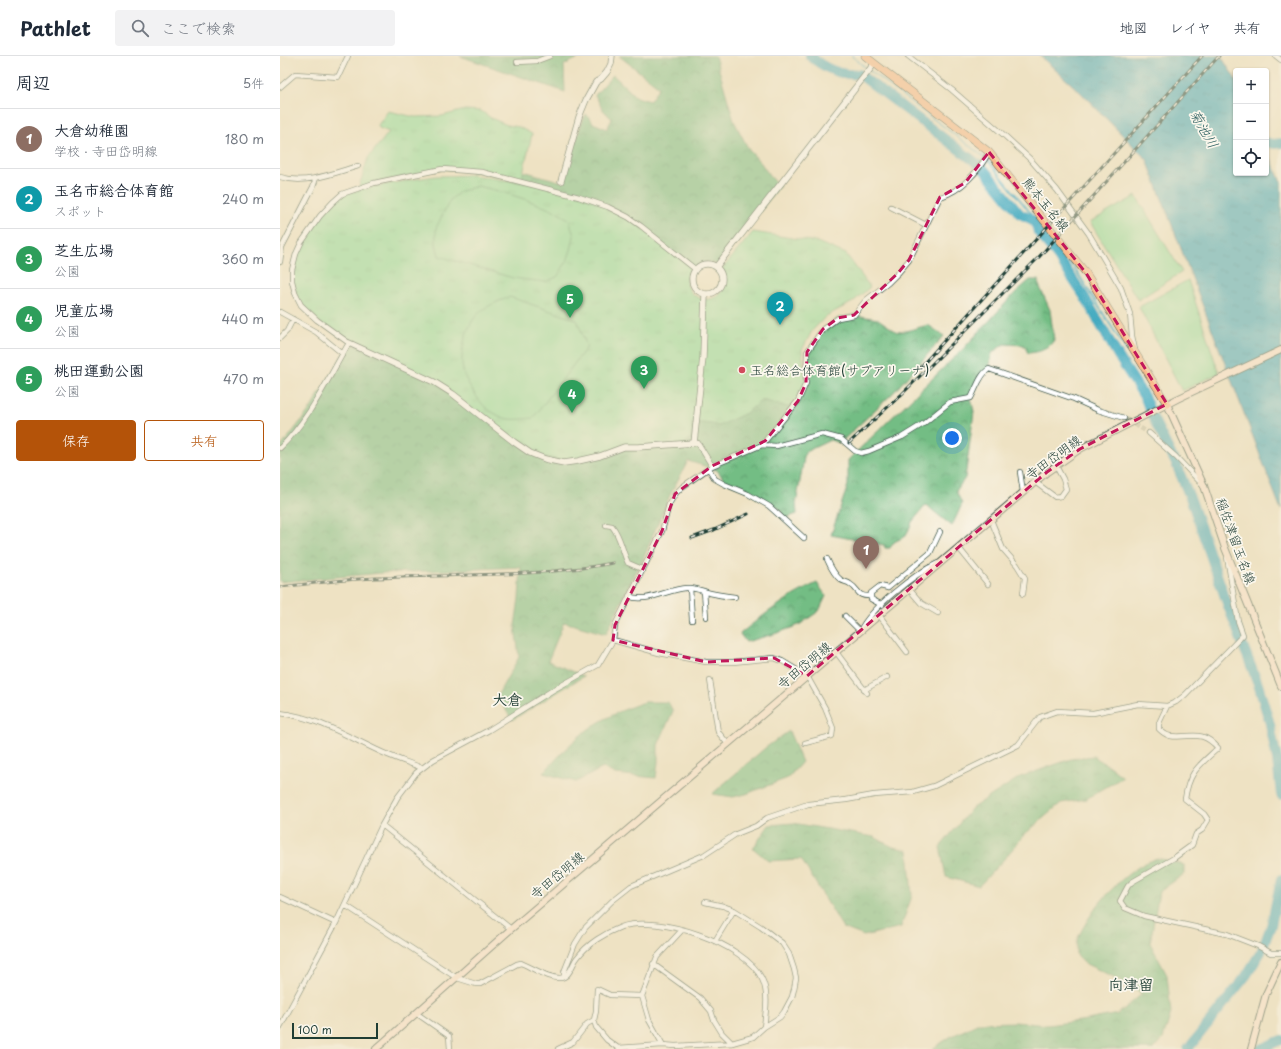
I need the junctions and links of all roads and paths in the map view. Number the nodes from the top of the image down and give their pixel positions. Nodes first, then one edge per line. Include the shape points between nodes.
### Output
1 (348, 56) edge
2 (550, 56) edge
3 (612, 56) edge
4 (865, 56) edge
5 (908, 56) edge
6 (1276, 56) edge
7 (1281, 60) edge
8 (517, 62) dead end
9 (871, 68) junction
10 (280, 87) edge
11 (988, 154) junction
12 (358, 166) dead end
13 (280, 177) edge
14 (316, 178) junction
15 (561, 181) dead end
16 (892, 208) dead end
17 (926, 225) junction
18 (280, 262) edge
19 (716, 267) junction
20 (695, 269) junction
21 (705, 295) junction
22 (280, 312) edge
23 (293, 319) junction
24 (280, 338) edge
25 (349, 343) junction
26 (1281, 350) edge
27 (343, 354) junction
28 (1136, 354) junction
29 (1167, 404) junction
30 (1124, 418) tunnel mouth
31 (1149, 433) tunnel mouth
32 (694, 443) junction
33 (762, 445) junction
34 (280, 448) edge
35 (1056, 466) junction
36 (711, 468) junction
37 (1020, 472) dead end
38 (1035, 482) junction
39 (1204, 486) junction
40 (1023, 492) junction
41 (990, 520) junction
42 (606, 526) dead end
43 (940, 532) dead end
44 (804, 538) dead end
45 (958, 547) junction
46 (1225, 548) junction
47 (827, 559) dead end
48 (941, 562) junction
49 (642, 569) junction
50 (988, 584) dead end
51 (690, 588) junction
52 (888, 588) junction
53 (909, 589) junction
54 (704, 591) junction
55 (1022, 594) dead end
56 (629, 596) junction
57 (871, 596) junction
58 (890, 596) junction
59 (735, 597) dead end
60 (882, 605) junction
61 (938, 613) dead end
62 (879, 615) junction
63 (845, 616) dead end
64 (706, 617) dead end
65 (692, 620) dead end
66 (860, 631) junction
67 (613, 640) junction
68 (836, 652) junction
69 (907, 652) dead end
70 (807, 676) junction
71 (886, 677) dead end
72 (710, 680) dead end
73 (1281, 686) edge
74 (1166, 706) junction
75 (280, 713) edge
76 (805, 743) dead end
77 (728, 744) junction
78 (422, 768) junction
79 (382, 825) junction
80 (280, 897) edge
81 (705, 902) dead end
82 (345, 905) junction
83 (734, 910) junction
84 (336, 923) junction
85 (511, 929) junction
86 (682, 930) junction
87 (715, 941) junction
88 (1281, 953) edge
89 (1281, 962) edge
90 (653, 964) junction
91 (564, 977) junction
92 (457, 978) junction
93 (642, 996) junction
94 (416, 1013) junction
95 (594, 1020) junction
96 (280, 1027) edge
97 (764, 1027) junction
98 (732, 1043) junction
99 (663, 1045) junction
100 (376, 1049) edge
101 (450, 1049) edge
102 (558, 1049) edge
103 (1252, 1049) edge

1 - 10 street via 338,77 294,74
2 - 8 street via 537,61
3 - 15 street via 607,72 596,82 587,96
4 - 9 main road, 熊本玉名線
5 - 28 street via 1005,136 1030,159 1057,190 1103,255 1121,288 1130,314
6 - 7 street
9 - 11 main road, 熊本玉名線
9 - 19 street
11 - 17 street via 965,183 948,195 940,197
11 - 28 main road, 熊本玉名線 via 1086,273
12 - 14 street
13 - 14 street
14 - 18 street via 282,247
16 - 17 street
17 - 33 street via 909,260 888,283 874,293 854,315 838,318 823,329 807,352 806,383 798,401
19 - 20 street via 705,264
19 - 21 street via 722,275 721,285 715,293
20 - 21 street via 691,283 696,291
20 - 25 street via 628,217 579,197 482,172 442,169 374,183 342,194 332,203 301,244 292,270 295,293 301,305
21 - 32 street via 703,357
22 - 23 street
23 - 24 street
23 - 27 street via 316,332
25 - 27 street
25 - 32 street via 434,382 514,442 545,459 564,463 600,456 624,447
26 - 29 main road, 寺田岱明線
27 - 34 street via 311,408 290,439
28 - 29 main road, 熊本玉名線
29 - 35 main road, 寺田岱明線 via 1080,449
29 - 39 main road, 稲佐津留玉名線
30 - 33 street via 989,370 981,377 971,398 950,402 902,437 869,451 855,451 841,439 822,434 776,446
31 - 39 street
32 - 36 street via 698,443
33 - 36 street
35 - 38 main road, 寺田岱明線
35 - 38 street via 1066,489 1061,496 1055,497
36 - 44 street via 715,478 769,506
36 - 49 street via 675,494 669,504 662,531
37 - 40 street
38 - 40 main road, 寺田岱明線
39 - 46 main road, 稲佐津留玉名線
40 - 41 main road, 寺田岱明線
41 - 45 main road, 寺田岱明線
41 - 55 street via 1003,549 1025,578
42 - 49 street via 612,526 620,538 628,563
43 - 52 street via 930,553
45 - 48 main road, 寺田岱明線
45 - 50 street
46 - 73 main road, 稲佐津留玉名線
46 - 74 street via 1238,621 1243,635 1185,695
47 - 57 street via 833,572 841,580 851,584 864,597
48 - 53 main road, 寺田岱明線
48 - 58 street via 929,567
49 - 56 street
51 - 54 street
51 - 56 street via 641,599
51 - 65 street
52 - 57 street via 880,586
52 - 58 street
53 - 61 street via 921,602
53 - 62 main road, 寺田岱明線
54 - 59 street
54 - 64 street
56 - 67 street via 615,625
57 - 60 street via 871,599
58 - 60 street
60 - 66 street
62 - 66 main road, 寺田岱明線
62 - 69 street
63 - 66 street
66 - 68 main road, 寺田岱明線
67 - 70 street via 659,653 706,662 774,658
67 - 78 street via 598,665
68 - 70 main road, 寺田岱明線
68 - 71 street via 866,691
70 - 76 street via 833,728 832,736
70 - 77 main road, 寺田岱明線
72 - 77 street via 718,732
74 - 88 street via 1159,724 1159,729 1165,734 1194,734 1212,741 1218,748 1196,769 1188,781 1185,799 1208,820 1196,834 1192,845 1132,882 1120,901 1125,908 1144,916 1226,934 1271,952
74 - 91 street via 1138,704 1093,713 1057,711 1040,717 1018,745 934,786 913,792 808,804 767,818 704,855 631,886 585,928 575,944
75 - 78 street via 292,714 328,726 379,751
77 - 85 main road, 寺田岱明線
78 - 79 street via 403,789
79 - 82 street
79 - 85 street
80 - 84 street
81 - 83 street
82 - 84 street
82 - 92 street
83 - 87 street
83 - 97 street via 782,943 794,968 796,978 790,1002 780,1017
84 - 96 street
85 - 92 main road, 寺田岱明線
86 - 87 street
86 - 90 street
86 - 91 street via 644,923 621,927 593,941
87 - 97 street via 746,959 762,979 766,990
89 - 103 main road via 1266,994
90 - 93 street
90 - 98 street via 700,998 711,1010 722,1033
91 - 92 street via 557,979 521,963 480,984
92 - 94 main road, 寺田岱明線
93 - 95 street via 610,995 597,989
93 - 99 street via 650,1020
94 - 100 main road, 寺田岱明線
94 - 101 street via 449,1036
95 - 99 street via 596,1027 607,1040 618,1048
95 - 102 street via 587,1024 574,1042
97 - 98 street via 753,1037
98 - 99 street

